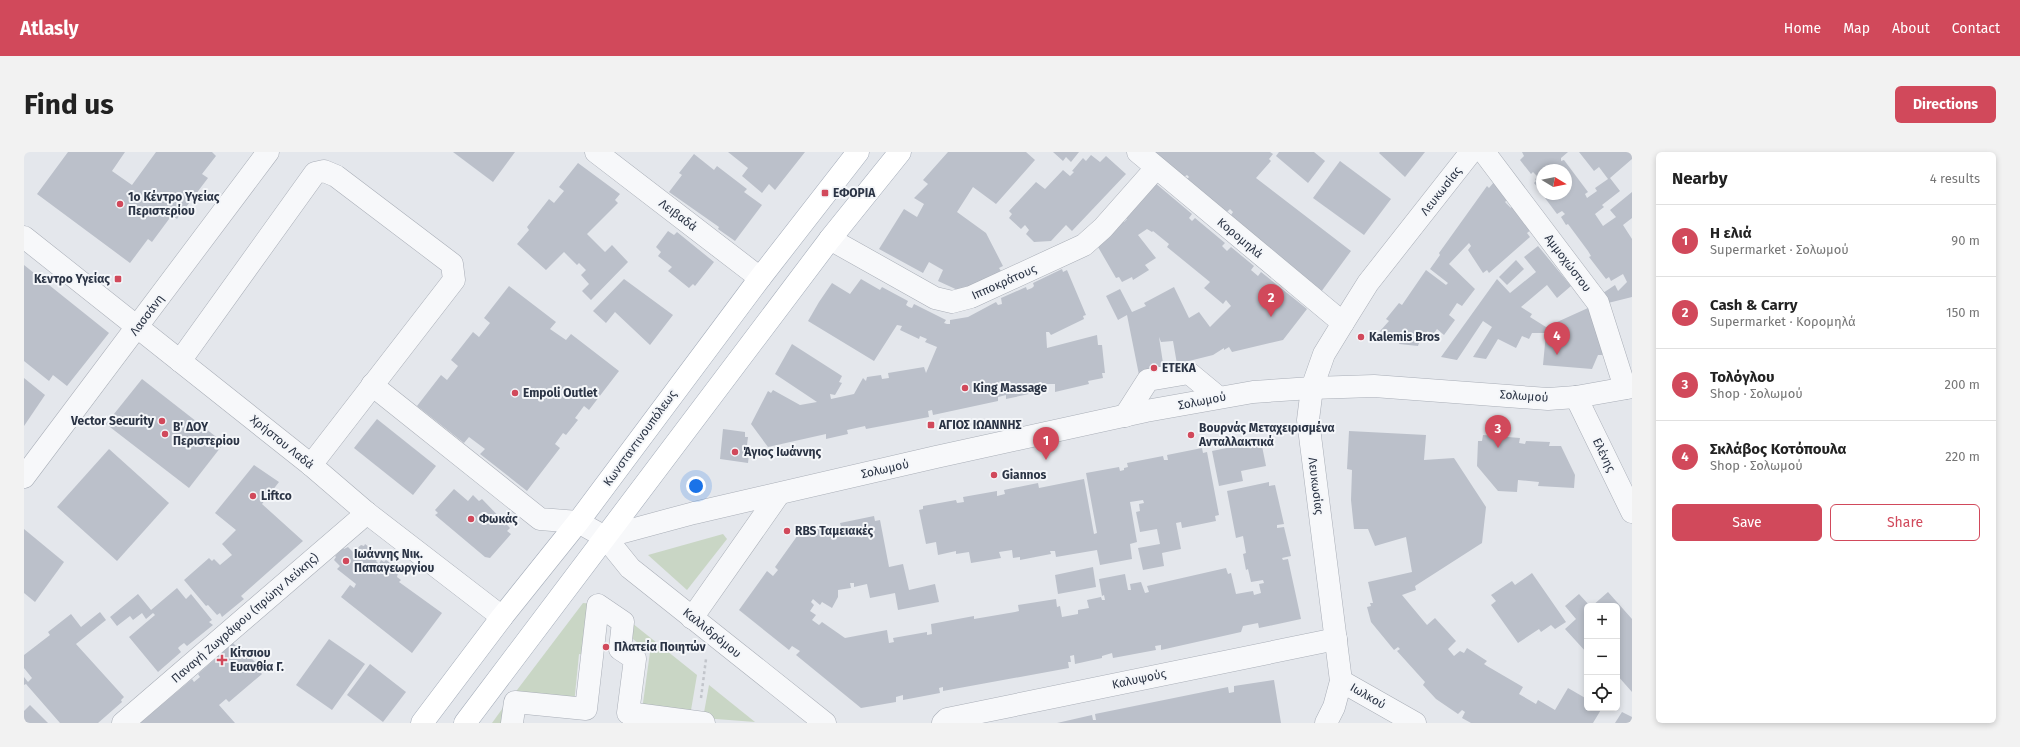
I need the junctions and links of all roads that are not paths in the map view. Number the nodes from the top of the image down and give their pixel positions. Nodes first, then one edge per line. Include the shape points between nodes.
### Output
1 (268, 152) edge
2 (596, 152) edge
3 (900, 152) edge
4 (1138, 152) edge
5 (1471, 152) edge
6 (1484, 152) edge
7 (855, 153) edge
8 (1156, 168) junction
9 (24, 237) edge
10 (830, 239) junction
11 (760, 278) junction
12 (1342, 323) junction
13 (137, 328) junction
14 (180, 361) junction
15 (372, 385) junction
16 (1312, 388) junction
17 (1628, 388) edge
18 (1218, 397) junction
19 (1576, 397) junction
20 (1125, 416) junction
21 (311, 465) junction
22 (24, 477) edge
23 (779, 494) junction
24 (1632, 512) edge
25 (367, 513) junction
26 (578, 522) junction
27 (605, 537) junction
28 (502, 617) junction
29 (692, 618) junction
30 (1336, 638) junction
31 (1341, 681) junction
32 (701, 722) edge
33 (122, 723) edge
34 (422, 723) edge
35 (465, 723) edge
36 (512, 723) edge
37 (825, 723) edge
38 (943, 723) edge
39 (1326, 723) edge
40 (1415, 723) edge

1 - 13 street, Λασσάνη
2 - 11 street, Λειβαδά
3 - 10 main road
4 - 8 street, Κορομηλά
5 - 12 street, Λευκωσίας via 1368,283
6 - 17 street, Αμμοχώστου via 1598,303
7 - 11 main road, Κωνσταντινουπόλεως
8 - 10 street, Ιπποκράτους via 1103,228 1084,245 971,297 952,302 936,298
8 - 12 street, Κορομηλά
9 - 13 street, Χρήστου Λαδά
10 - 27 main road
11 - 26 main road, Κωνσταντινουπόλεως
12 - 16 street, Λευκωσίας via 1324,354
13 - 14 street, Χρήστου Λαδά
13 - 22 street, Λασσάνη
14 - 15 street via 315,173 324,171 336,176 404,227 452,264 454,270 454,280
14 - 21 street, Χρήστου Λαδά
15 - 21 street
15 - 26 street via 540,519
16 - 18 street, Σολωμού
16 - 19 street, Σολωμού via 1374,386 1548,399
16 - 30 street, Λευκωσίας via 1308,420
17 - 19 street, Σολωμού
18 - 20 street, Σολωμού
18 - 20 street via 1189,373 1148,380
19 - 24 street, Ελένης
20 - 23 street, Σολωμού
21 - 25 street, Χρήστου Λαδά
23 - 27 street, Σολωμού
23 - 29 street
25 - 28 street, Χρήστου Λαδά
25 - 33 street, Παναγή Ζωγράφου (πρώην Λεύκης)
26 - 27 street
26 - 28 main road, Κωνσταντινουπόλεως
27 - 29 street, Καλλιδρόμου via 630,568
27 - 35 main road
28 - 34 main road, Κωνσταντινουπόλεως
29 - 37 street, Καλλιδρόμου
30 - 31 street, Λευκωσίας
30 - 38 street, Καλυψούς via 946,719
31 - 39 street, Λευκωσίας via 1334,707
31 - 40 street, Ιωλκού
32 - 36 street via 628,713 635,659 620,650 623,622 598,605 586,709 515,702

